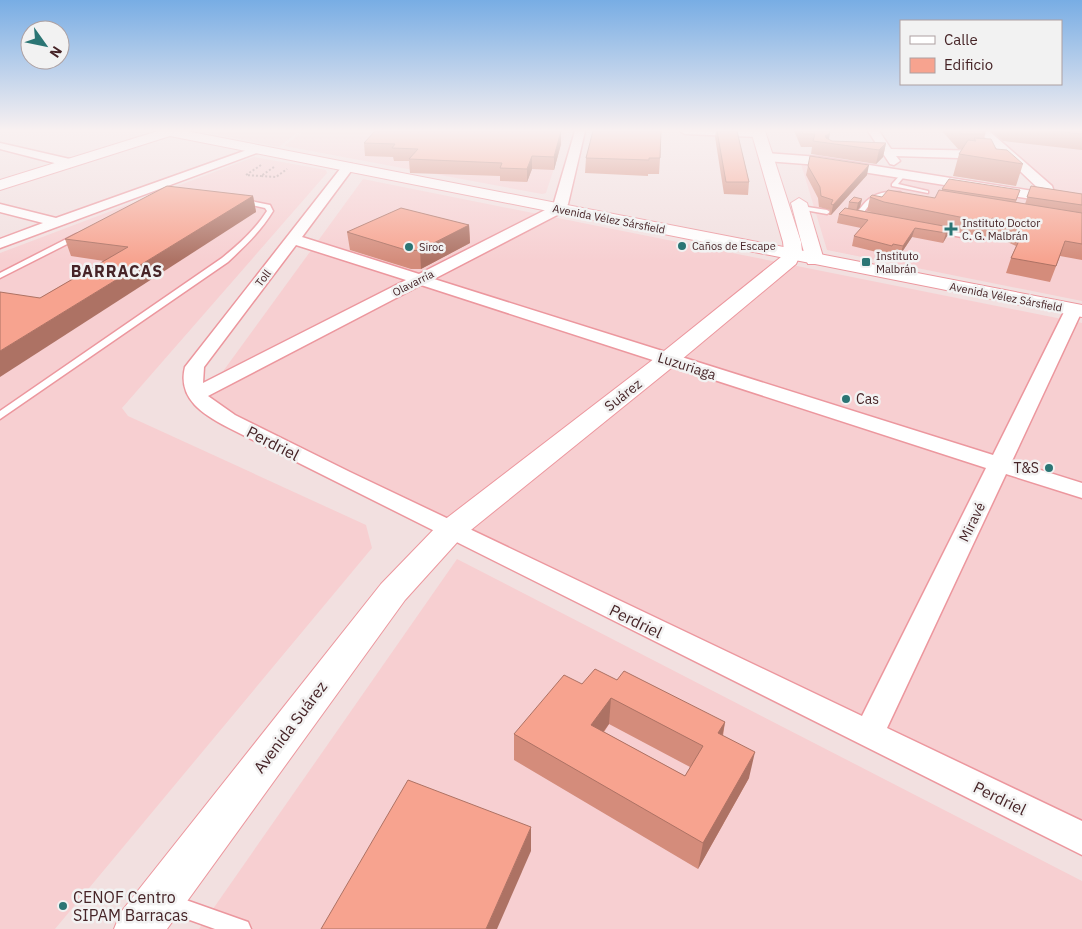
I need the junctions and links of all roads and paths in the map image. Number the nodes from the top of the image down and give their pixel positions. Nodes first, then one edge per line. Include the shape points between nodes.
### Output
1 (34, 174) edge
2 (205, 174) edge
3 (247, 174) edge
4 (279, 174) edge
5 (342, 174) edge
6 (385, 174) edge
7 (569, 174) edge
8 (779, 174) edge
9 (903, 174) edge
10 (905, 174) edge
11 (1031, 174) edge
12 (261, 176) joint
13 (0, 185) edge
14 (794, 190) dead end
15 (926, 192) dead end
16 (1044, 197) junction
17 (930, 199) edge
18 (232, 200) edge
19 (1082, 202) edge
20 (0, 208) edge
21 (801, 208) junction
22 (558, 209) junction
23 (827, 212) edge
24 (850, 215) edge
25 (866, 217) junction
26 (878, 220) edge
27 (57, 223) junction
28 (926, 228) edge
29 (86, 233) edge
30 (973, 237) edge
31 (293, 239) junction
32 (0, 244) edge
33 (791, 255) junction
34 (815, 260) junction
35 (0, 276) edge
36 (420, 280) junction
37 (1078, 310) edge
38 (667, 360) junction
39 (196, 394) junction
40 (0, 416) edge
41 (1000, 465) junction
42 (1082, 492) edge
43 (450, 531) junction
44 (869, 733) junction
45 (1082, 839) edge
46 (160, 900) junction
47 (138, 929) edge
48 (241, 929) edge

1 - 13 main road
2 - 27 street
3 - 12 path
4 - 12 path
5 - 31 street, Toll
6 - 22 main road, Avenida Vélez Sársfield
7 - 22 street
8 - 33 main road via 792,242
9 - 15 lane via 894,186
10 - 16 street
11 - 16 street via 1047,189
14 - 21 main road
16 - 19 street
17 - 25 lane via 877,195 860,211
18 - 40 lane via 270,208 263,224 240,248
20 - 27 street
21 - 23 lane
21 - 34 main road
22 - 33 main road, Avenida Vélez Sársfield
22 - 36 street, Olavarría
24 - 25 lane
25 - 26 lane
27 - 32 street
28 - 30 lane
29 - 35 lane
31 - 36 street, Luzuriaga
31 - 39 street, Toll via 195,367 192,379
33 - 34 main road, Avenida Vélez Sársfield
33 - 38 main road, Suárez via 784,265
34 - 37 main road, Avenida Vélez Sársfield
36 - 38 street, Luzuriaga
36 - 39 street, Olavarría
37 - 41 street, Miravé
38 - 41 street, Luzuriaga
38 - 43 main road, Suárez
39 - 43 street, Perdriel via 208,408 236,424
41 - 42 street, Luzuriaga
41 - 44 street, Miravé
43 - 44 street, Perdriel
43 - 46 main road, Avenida Suárez via 393,592
44 - 45 street, Perdriel
46 - 47 main road, Avenida Suárez
46 - 48 lane

